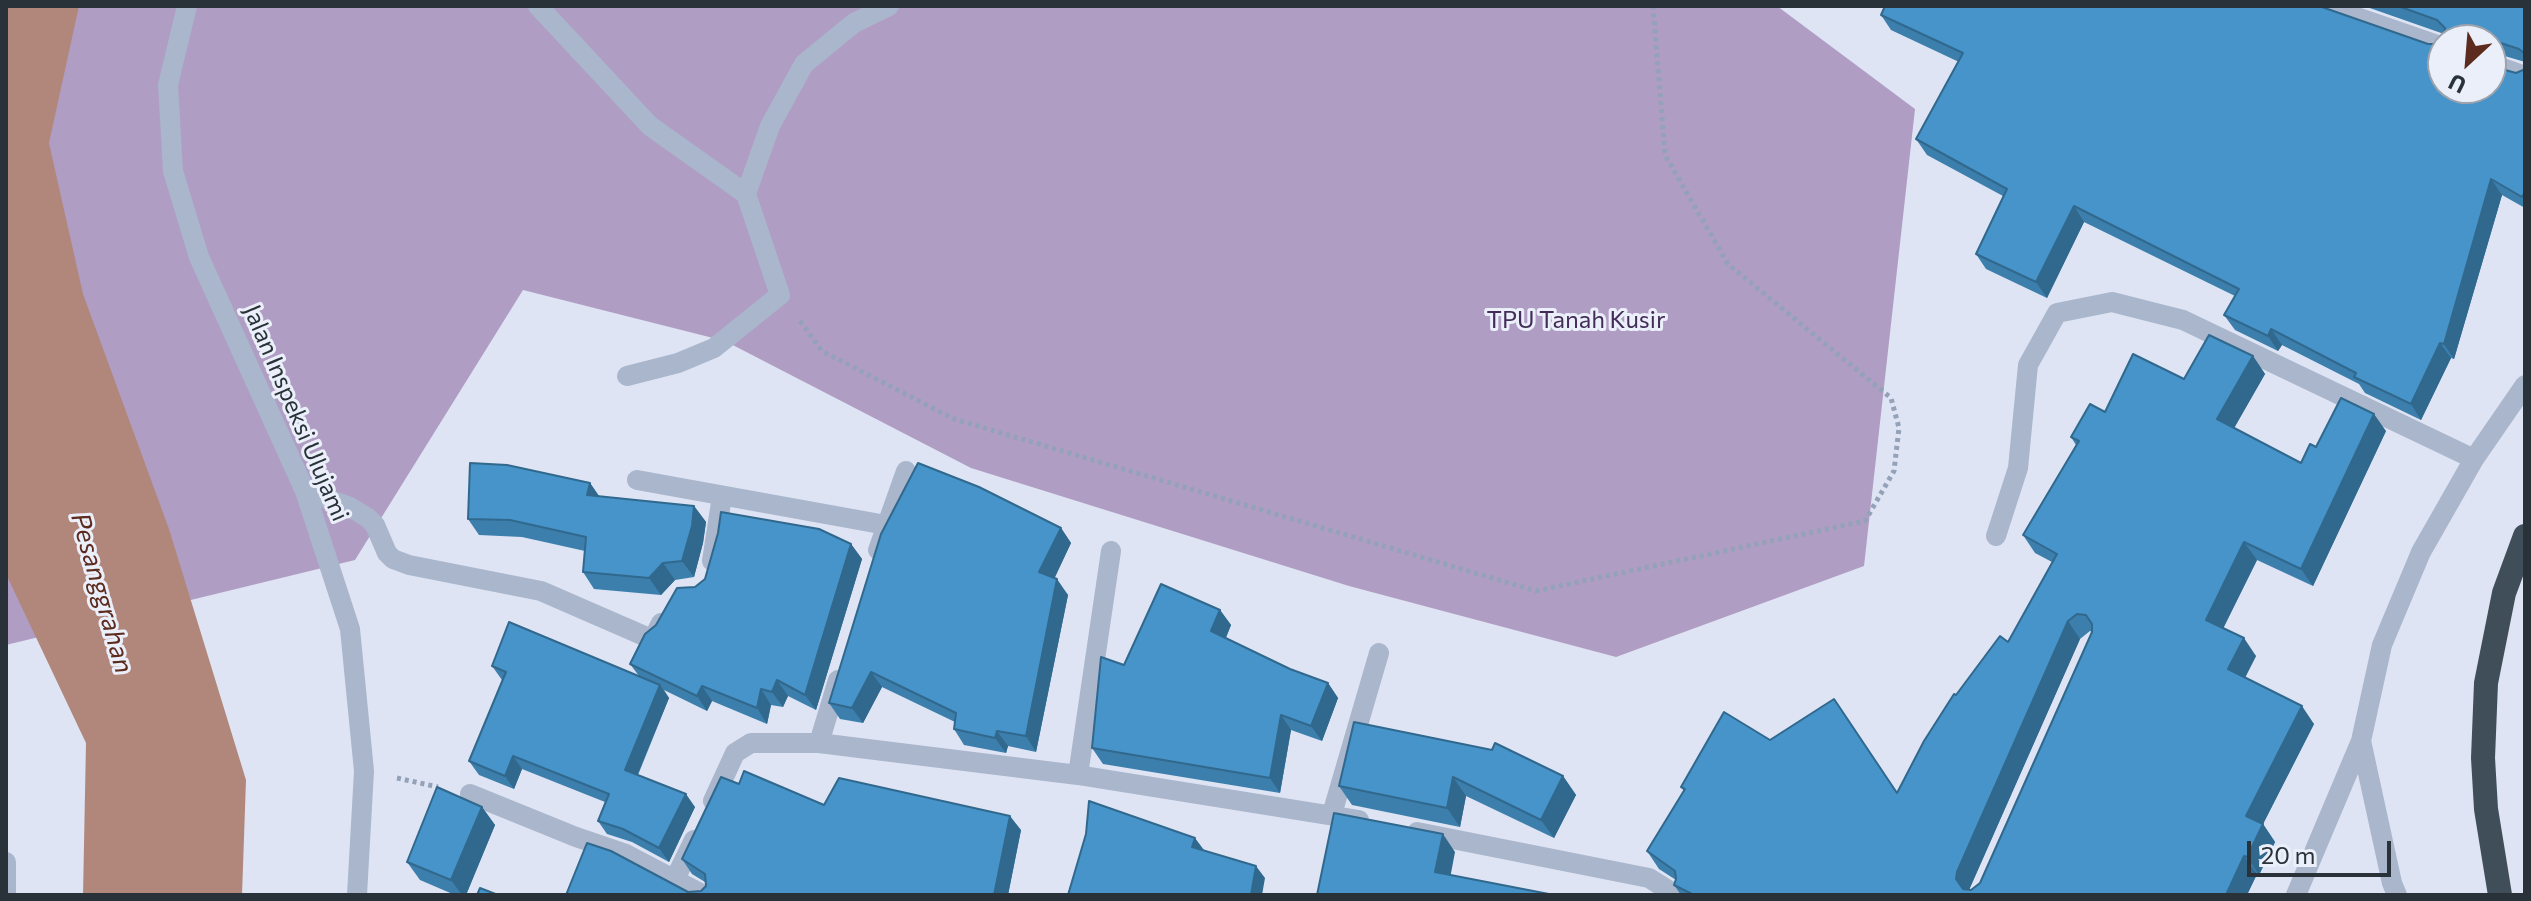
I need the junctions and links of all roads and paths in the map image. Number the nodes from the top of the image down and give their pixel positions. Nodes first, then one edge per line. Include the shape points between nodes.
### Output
1 (187, 6) edge
2 (538, 6) edge
3 (889, 6) edge
4 (1653, 6) edge
5 (2325, 6) edge
6 (2427, 41) edge
7 (746, 194) junction
8 (780, 295) junction
9 (627, 376) dead end
10 (2525, 385) edge
11 (2474, 459) junction
12 (906, 471) dead end
13 (637, 480) dead end
14 (305, 491) junction
15 (722, 496) junction
16 (886, 525) junction
17 (1996, 536) dead end
18 (2525, 536) edge
19 (1111, 551) dead end
20 (872, 569) edge
21 (708, 577) edge
22 (669, 606) edge
23 (1379, 653) dead end
24 (845, 656) edge
25 (2361, 741) junction
26 (819, 743) junction
27 (364, 771) junction
28 (1078, 775) junction
29 (470, 794) joint
30 (1332, 814) junction
31 (6, 862) edge
32 (675, 879) junction
33 (6, 895) edge
34 (357, 895) edge
35 (704, 895) edge
36 (1676, 895) edge
37 (2296, 895) edge
38 (2397, 895) edge
39 (2500, 895) edge

1 - 14 street, Jalan Inspeksi Ulujami via 168,85 173,171 199,257
2 - 7 street via 650,126
3 - 7 street via 854,23 804,64 770,126
4 - 8 path via 1665,155 1728,264 1891,398 1899,428 1894,471 1865,521 1536,591 954,419 822,351
5 - 6 street
7 - 8 street
8 - 9 street via 714,348
10 - 11 street
11 - 17 street via 2183,320 2112,302 2057,313 2028,365 2018,468
11 - 25 street via 2421,552 2382,645
12 - 16 street
13 - 15 street
14 - 22 street via 368,518 387,553 401,562 541,591 649,638
14 - 27 street, Jalan Inspeksi Ulujami via 350,629
15 - 16 street
15 - 21 street
16 - 20 street
18 - 39 highway via 2504,593 2486,683 2486,809
19 - 28 street
23 - 30 street
24 - 26 street
25 - 37 street
25 - 38 street
26 - 28 street
26 - 32 street via 751,743 735,753
27 - 29 path
27 - 34 street, Jalan Inspeksi Ulujami
28 - 30 street
29 - 32 street via 626,854
30 - 36 street via 1649,878
31 - 33 street
32 - 35 street

